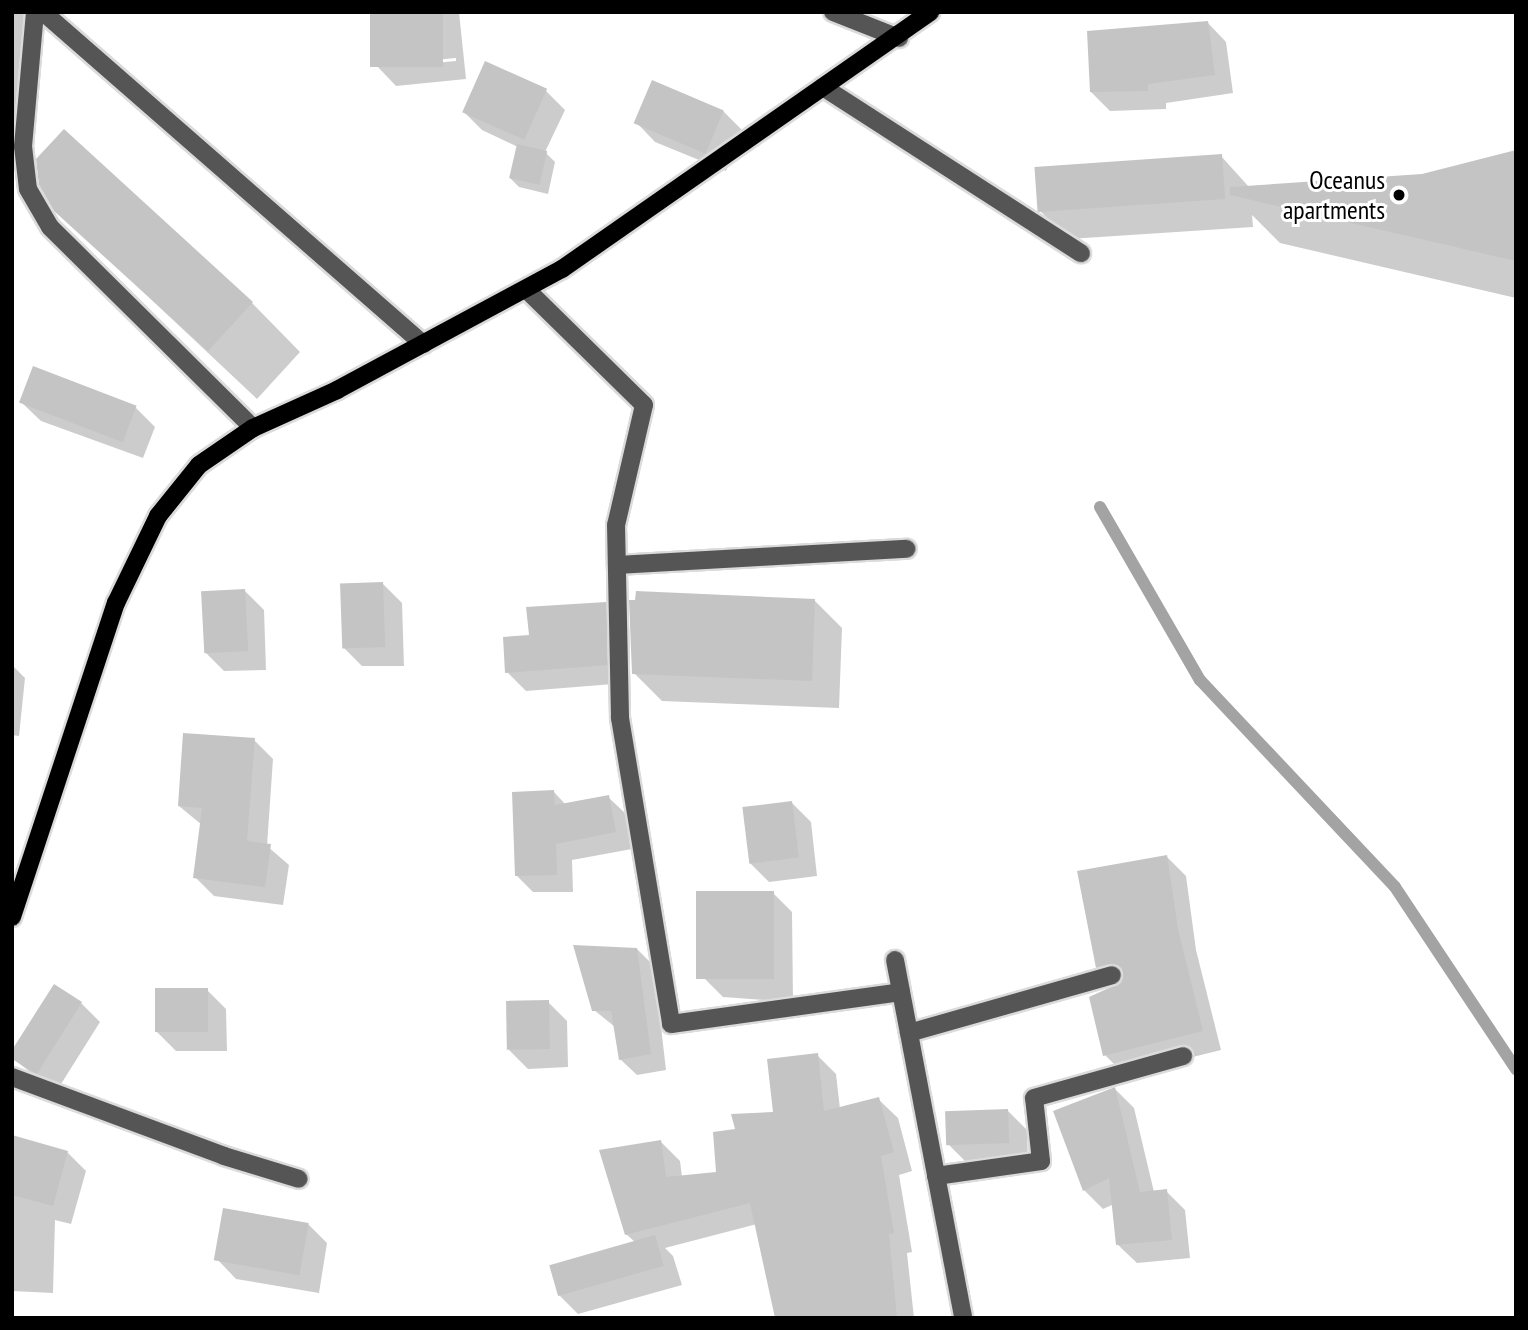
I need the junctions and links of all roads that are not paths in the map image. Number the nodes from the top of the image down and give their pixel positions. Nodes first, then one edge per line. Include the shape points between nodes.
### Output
1 (35, 12) edge
2 (43, 12) edge
3 (832, 12) edge
4 (930, 12) edge
5 (899, 38) junction
6 (823, 87) junction
7 (1081, 253) dead end
8 (527, 290) junction
9 (423, 344) junction
10 (253, 428) junction
11 (907, 549) dead end
12 (617, 565) junction
13 (12, 917) edge
14 (895, 960) dead end
15 (1112, 975) dead end
16 (901, 992) junction
17 (909, 1033) junction
18 (1183, 1056) dead end
19 (12, 1077) edge
20 (936, 1176) junction
21 (299, 1179) dead end
22 (963, 1318) edge

1 - 10 street via 23,146 28,189 50,227
2 - 9 street
3 - 5 street
4 - 5 main road
5 - 6 main road
6 - 7 street
6 - 8 main road
8 - 9 main road
8 - 12 street via 644,405 616,525
9 - 10 main road
10 - 13 main road via 199,466 158,516 116,603
11 - 12 street
12 - 16 street via 620,718 671,1024
14 - 16 street
15 - 17 street
16 - 17 street
17 - 20 street
18 - 20 street via 1034,1098 1041,1161
19 - 21 street
20 - 22 street

